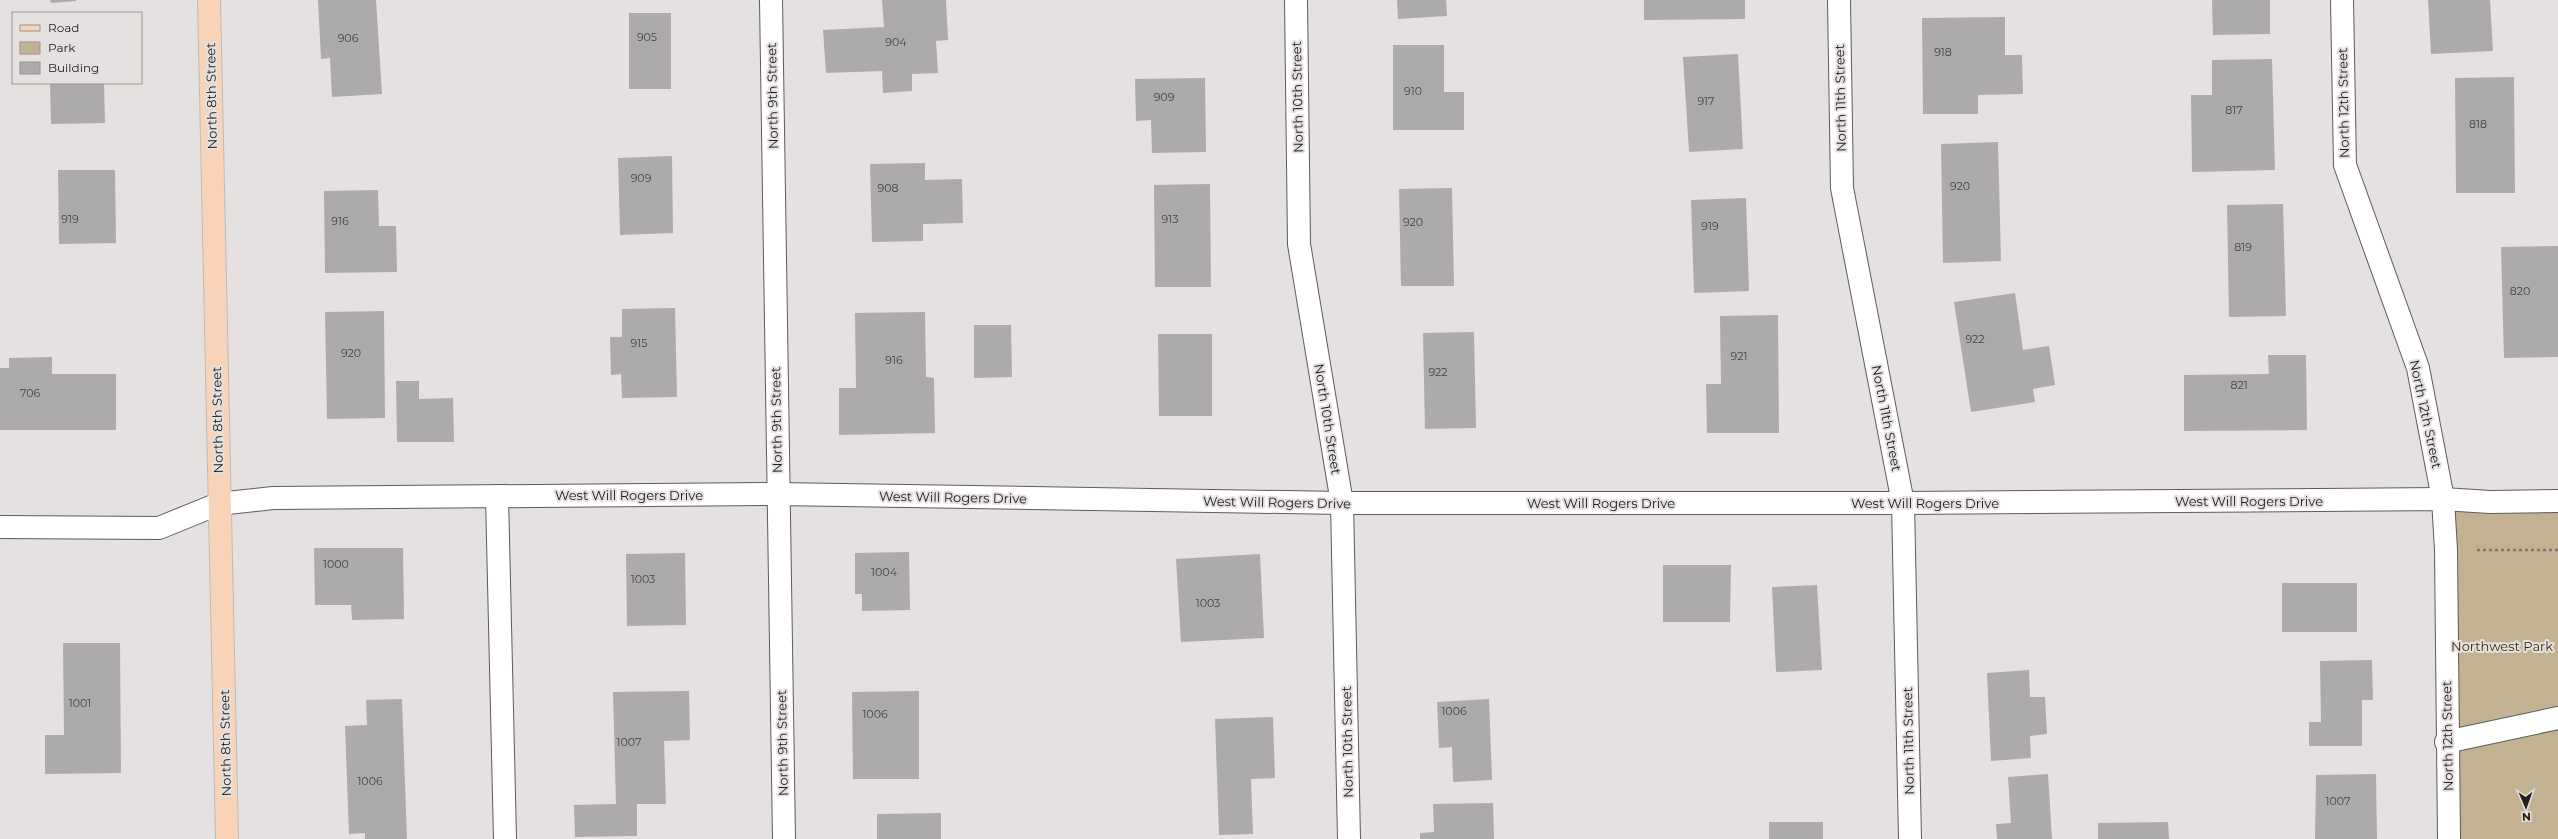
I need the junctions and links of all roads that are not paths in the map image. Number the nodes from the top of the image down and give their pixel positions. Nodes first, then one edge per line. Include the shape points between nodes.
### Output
1 (209, 0) edge
2 (771, 0) edge
3 (1296, 0) edge
4 (1839, 0) edge
5 (2342, 0) edge
6 (777, 494) junction
7 (497, 496) junction
8 (2443, 499) junction
9 (2558, 501) edge
10 (1342, 503) junction
11 (1903, 503) junction
12 (218, 504) junction
13 (0, 527) edge
14 (2558, 718) edge
15 (2446, 742) junction
16 (227, 839) edge
17 (505, 839) edge
18 (784, 839) edge
19 (1349, 839) edge
20 (1910, 839) edge
21 (2449, 839) edge

1 - 12 main road, North 8th Street
2 - 6 street, North 9th Street
3 - 10 street, North 10th Street via 1300,244
4 - 11 street, North 11th Street via 1842,188
5 - 8 street, North 12th Street via 2345,165 2418,368
6 - 7 street, West Will Rogers Drive
6 - 10 street, West Will Rogers Drive
6 - 18 street, North 9th Street
7 - 12 street, West Will Rogers Drive via 274,498
7 - 17 street
8 - 9 street, West Will Rogers Drive via 2490,502
8 - 11 street, West Will Rogers Drive
8 - 15 street, North 12th Street via 2446,550
10 - 11 street, West Will Rogers Drive
10 - 19 street, North 10th Street
11 - 20 street, North 11th Street
12 - 13 street, West Will Rogers Drive via 159,528
12 - 16 main road, North 8th Street
14 - 15 street
15 - 21 street, North 12th Street

